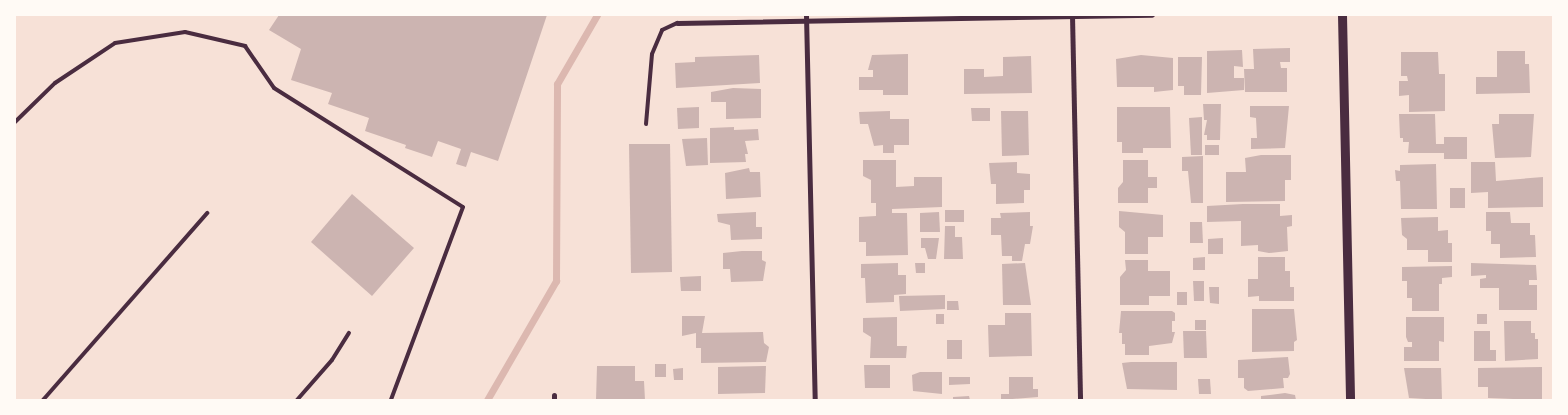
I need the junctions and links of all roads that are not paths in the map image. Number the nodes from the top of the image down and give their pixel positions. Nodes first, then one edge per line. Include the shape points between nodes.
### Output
1 (1072, 15) edge
2 (1152, 15) edge
3 (1342, 15) edge
4 (806, 18) edge
5 (676, 23) joint
6 (15, 122) edge
7 (646, 124) dead end
8 (207, 213) dead end
9 (349, 333) dead end
10 (43, 400) edge
11 (297, 400) edge
12 (391, 400) edge
13 (814, 400) edge
14 (1080, 400) edge
15 (1350, 400) edge

1 - 2 street
1 - 4 street
1 - 14 street
3 - 15 street
4 - 5 street
4 - 13 street
5 - 7 lane via 662,30 652,54
6 - 12 lane via 55,83 115,43 185,32 245,46 274,88 463,207
8 - 10 lane
9 - 11 lane via 332,360

